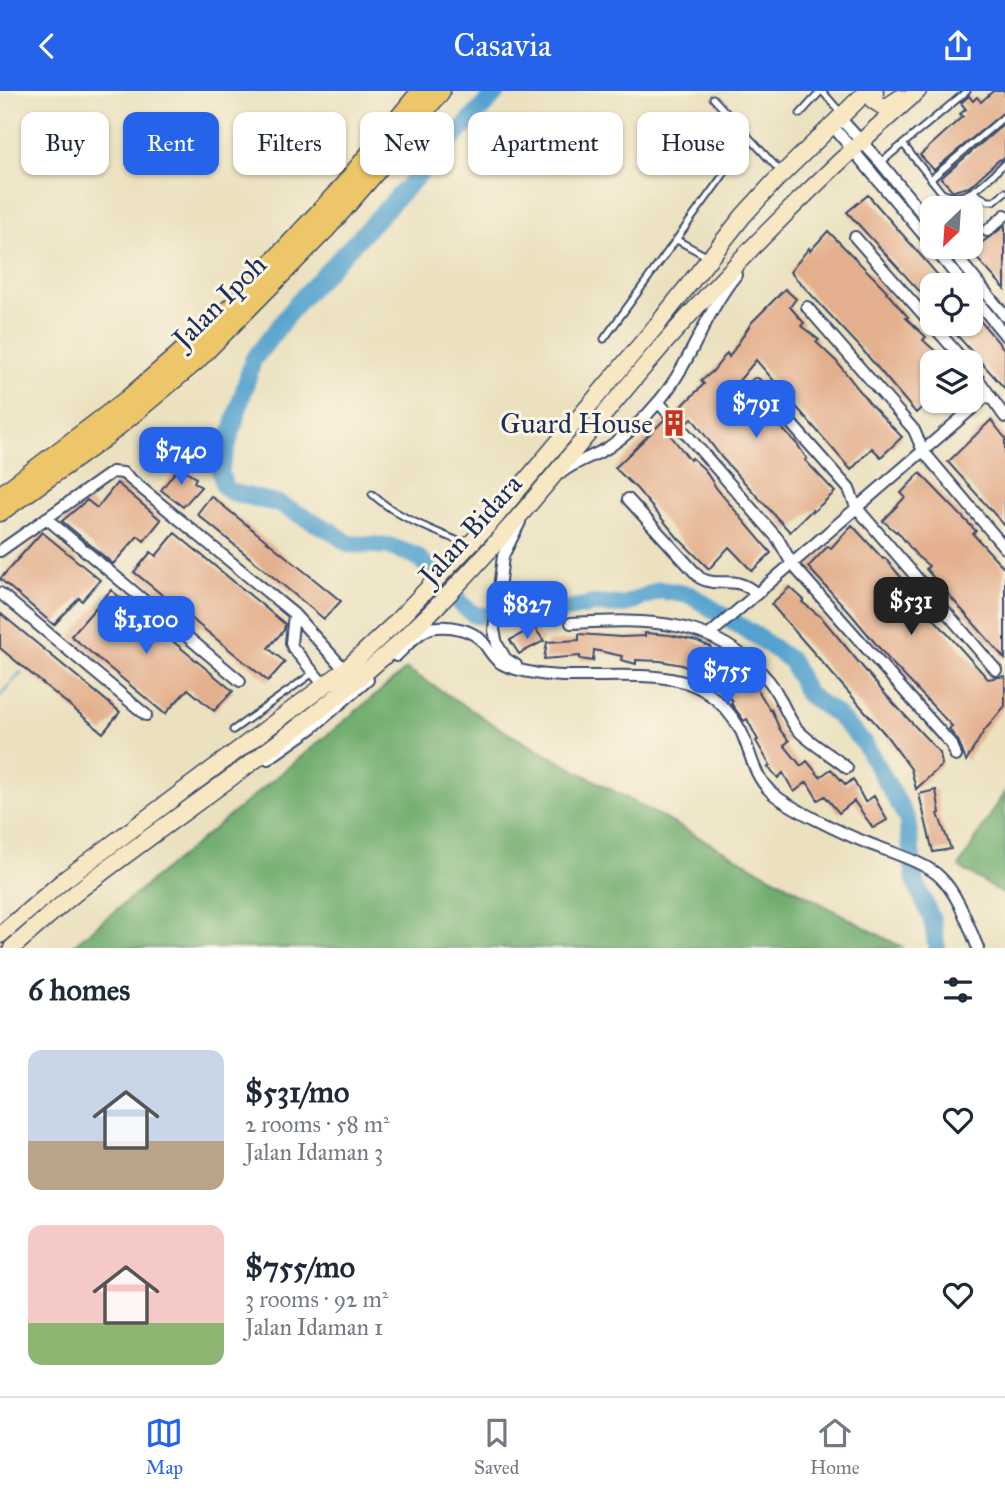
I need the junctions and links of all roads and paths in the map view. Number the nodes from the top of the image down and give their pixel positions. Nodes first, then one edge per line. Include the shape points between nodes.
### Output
1 (421, 91) edge
2 (441, 91) edge
3 (821, 91) edge
4 (867, 91) edge
5 (874, 91) edge
6 (911, 91) edge
7 (918, 91) edge
8 (967, 91) edge
9 (713, 98) dead end
10 (800, 114) dead end
11 (1005, 116) edge
12 (837, 118) junction
13 (857, 144) junction
14 (903, 144) junction
15 (1005, 163) edge
16 (876, 167) junction
17 (782, 173) junction
18 (723, 175) edge
19 (931, 179) junction
20 (973, 192) junction
21 (1005, 192) edge
22 (920, 213) edge
23 (785, 214) junction
24 (1005, 215) edge
25 (920, 229) edge
26 (987, 231) dead end
27 (855, 237) dead end
28 (677, 240) junction
29 (708, 257) junction
30 (943, 259) edge
31 (959, 259) edge
32 (954, 273) edge
33 (807, 307) dead end
34 (983, 308) edge
35 (1005, 316) edge
36 (1005, 335) edge
37 (604, 339) dead end
38 (954, 350) edge
39 (756, 384) dead end
40 (983, 386) edge
41 (989, 394) junction
42 (658, 402) junction
43 (670, 415) dead end
44 (1005, 417) edge
45 (681, 428) dead end
46 (923, 451) junction
47 (2, 494) edge
48 (372, 494) dead end
49 (628, 499) dead end
50 (528, 505) junction
51 (856, 507) junction
52 (0, 512) edge
53 (46, 518) junction
54 (470, 546) junction
55 (1005, 548) edge
56 (0, 551) edge
57 (792, 564) junction
58 (0, 593) edge
59 (757, 594) junction
60 (294, 614) junction
61 (422, 621) junction
62 (571, 623) dead end
63 (713, 632) junction
64 (345, 670) junction
65 (996, 670) dead end
66 (527, 672) junction
67 (318, 679) junction
68 (240, 681) dead end
69 (146, 715) dead end
70 (233, 730) dead end
71 (956, 756) dead end
72 (847, 768) dead end
73 (217, 788) junction
74 (0, 935) edge
75 (12, 948) edge
76 (978, 948) edge

1 - 47 highway, Jalan Ipoh via 340,190 222,317 137,392
2 - 52 highway, Jalan Ipoh via 325,230 196,361 105,437
3 - 10 lane
3 - 12 lane
4 - 12 main road, Jalan Bidara
5 - 6 main road via 874,101 885,108
7 - 13 main road, Jalan Bidara
8 - 14 lane
9 - 17 lane
11 - 19 lane
12 - 13 street
12 - 17 main road, Jalan Bidara
13 - 16 street
13 - 23 main road, Jalan Bidara
14 - 16 lane
14 - 19 lane
15 - 20 lane
16 - 22 street
16 - 25 street
17 - 29 main road, Jalan Bidara
18 - 28 lane
19 - 20 lane via 947,196
20 - 21 lane via 994,201
23 - 42 street via 724,289 694,349
23 - 50 main road, Jalan Bidara via 668,339
24 - 26 street
27 - 38 street
28 - 29 lane
28 - 37 lane
29 - 54 main road, Jalan Bidara via 657,325
30 - 32 street
31 - 35 street
33 - 46 street via 915,430
34 - 36 street
39 - 51 street via 849,489
40 - 41 street
41 - 44 street
41 - 46 street
42 - 43 street
42 - 50 street via 608,448 569,467
45 - 57 street via 778,539
46 - 51 street
46 - 55 street
48 - 54 lane via 406,519
49 - 59 street via 700,578 745,584
50 - 61 main road, Jalan Bidara
50 - 66 street via 503,556 494,630 506,659
51 - 57 street
51 - 65 street
53 - 56 street
53 - 60 street via 118,471
53 - 68 street
54 - 64 main road, Jalan Bidara
57 - 59 street
57 - 71 street via 952,745
58 - 69 street
59 - 63 street
60 - 64 street
60 - 67 street via 291,643
61 - 67 main road via 339,688 328,690
61 - 73 main road, Jalan Bidara via 325,706
62 - 63 street via 640,620
63 - 72 street via 752,662 797,728
64 - 67 main road, Jalan Bidara
66 - 73 street via 498,661 472,633 435,626 312,728
66 - 76 street via 659,677 706,692 734,720 752,766 772,793 861,841 940,876
67 - 70 lane
67 - 74 main road, Jalan Bidara
73 - 75 main road, Jalan Bidara via 81,889

